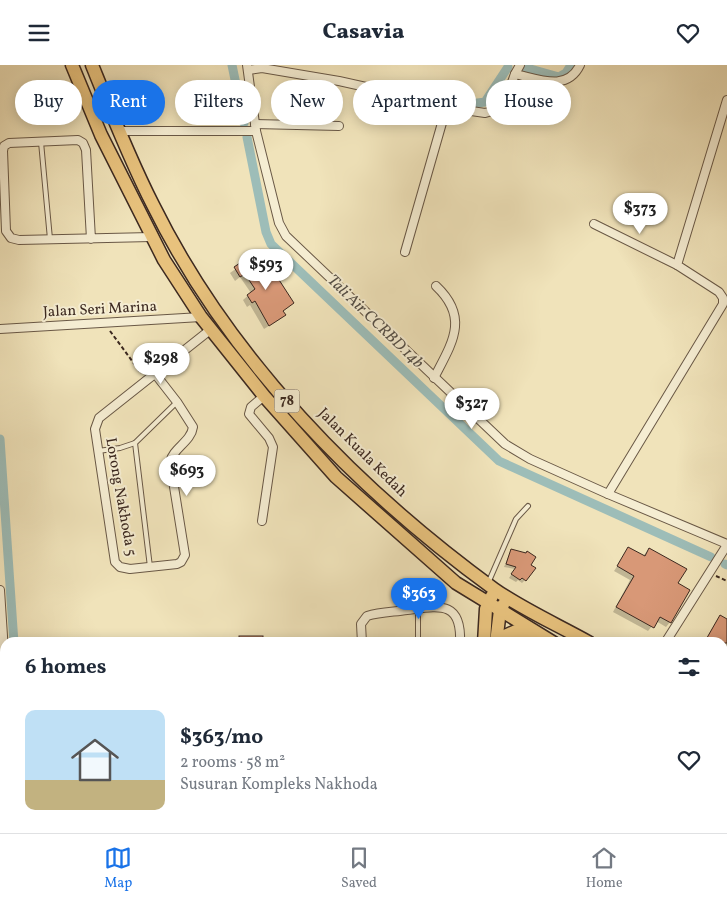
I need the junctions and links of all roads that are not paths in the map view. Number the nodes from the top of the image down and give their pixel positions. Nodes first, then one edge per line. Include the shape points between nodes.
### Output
1 (72, 65) edge
2 (92, 65) edge
3 (520, 65) edge
4 (580, 65) edge
5 (262, 67) edge
6 (248, 68) edge
7 (515, 75) junction
8 (353, 85) edge
9 (727, 100) edge
10 (476, 112) edge
11 (724, 118) edge
12 (441, 125) edge
13 (256, 127) junction
14 (339, 127) dead end
15 (120, 131) junction
16 (41, 142) junction
17 (594, 224) dead end
18 (150, 237) junction
19 (50, 239) junction
20 (90, 239) junction
21 (405, 252) dead end
22 (678, 265) junction
23 (436, 286) dead end
24 (201, 317) junction
25 (0, 329) edge
26 (210, 329) junction
27 (156, 375) junction
28 (434, 378) junction
29 (264, 396) junction
30 (177, 402) junction
31 (135, 443) junction
32 (98, 451) junction
33 (608, 494) junction
34 (528, 506) dead end
35 (262, 521) dead end
36 (727, 544) edge
37 (150, 567) junction
38 (456, 583) junction
39 (491, 586) junction
40 (0, 590) edge
41 (508, 597) junction
42 (488, 603) junction
43 (418, 609) junction
44 (500, 610) junction
45 (484, 626) junction
46 (538, 633) junction
47 (3, 637) edge
48 (362, 637) edge
49 (418, 637) edge
50 (460, 637) edge
51 (490, 637) edge
52 (493, 637) edge
53 (503, 637) edge
54 (544, 637) edge
55 (579, 637) edge
56 (669, 637) edge

1 - 18 main road, 78
2 - 15 main road, Jalan Kuala Kedah / 78
3 - 7 street
4 - 7 street via 573,76 559,82
5 - 6 street
5 - 8 street
6 - 13 street
7 - 10 street via 504,100 494,110
9 - 11 street
11 - 22 street
12 - 21 street
13 - 14 street
13 - 15 street
13 - 28 street via 284,234
15 - 39 main road, Jalan Kuala Kedah / 78 via 171,238 215,308 249,354 350,467 416,527
16 - 19 lane
16 - 19 street via 4,146 6,231 11,238 19,240
16 - 20 street via 83,143
17 - 22 street
18 - 20 street
18 - 24 main road, 78
19 - 20 street
22 - 33 street via 719,292 722,303
23 - 28 street via 448,297 456,321 455,335
24 - 25 street, Jalan Seri Marina
24 - 26 main road, 78
26 - 27 street
26 - 29 main road, 78
27 - 30 street
27 - 32 street, Lorong Nakhoda 5 via 99,418 95,429
28 - 33 street via 505,444 530,459
29 - 35 street via 250,407 249,414 273,447
29 - 38 main road, 78 via 336,477
30 - 31 lane
30 - 37 street via 193,427 170,462 185,555 179,564
31 - 32 lane
31 - 37 lane
32 - 37 street, Lorong Nakhoda 5 via 115,562 130,569
33 - 36 street
34 - 39 lane via 516,519
36 - 56 street
38 - 42 main road, 78
38 - 45 main road via 475,601
39 - 41 main road, Jalan Kuala Kedah / 78
39 - 42 main road
40 - 47 street
41 - 44 main road
41 - 55 main road, Jalan Kuala Kedah / 78
42 - 44 main road, 78
42 - 45 main road
43 - 48 street via 364,618
43 - 49 lane
43 - 50 street via 438,607 450,611 461,626
44 - 46 main road, 78
44 - 52 main road
45 - 51 main road
46 - 53 main road via 516,631
46 - 54 main road, 78

